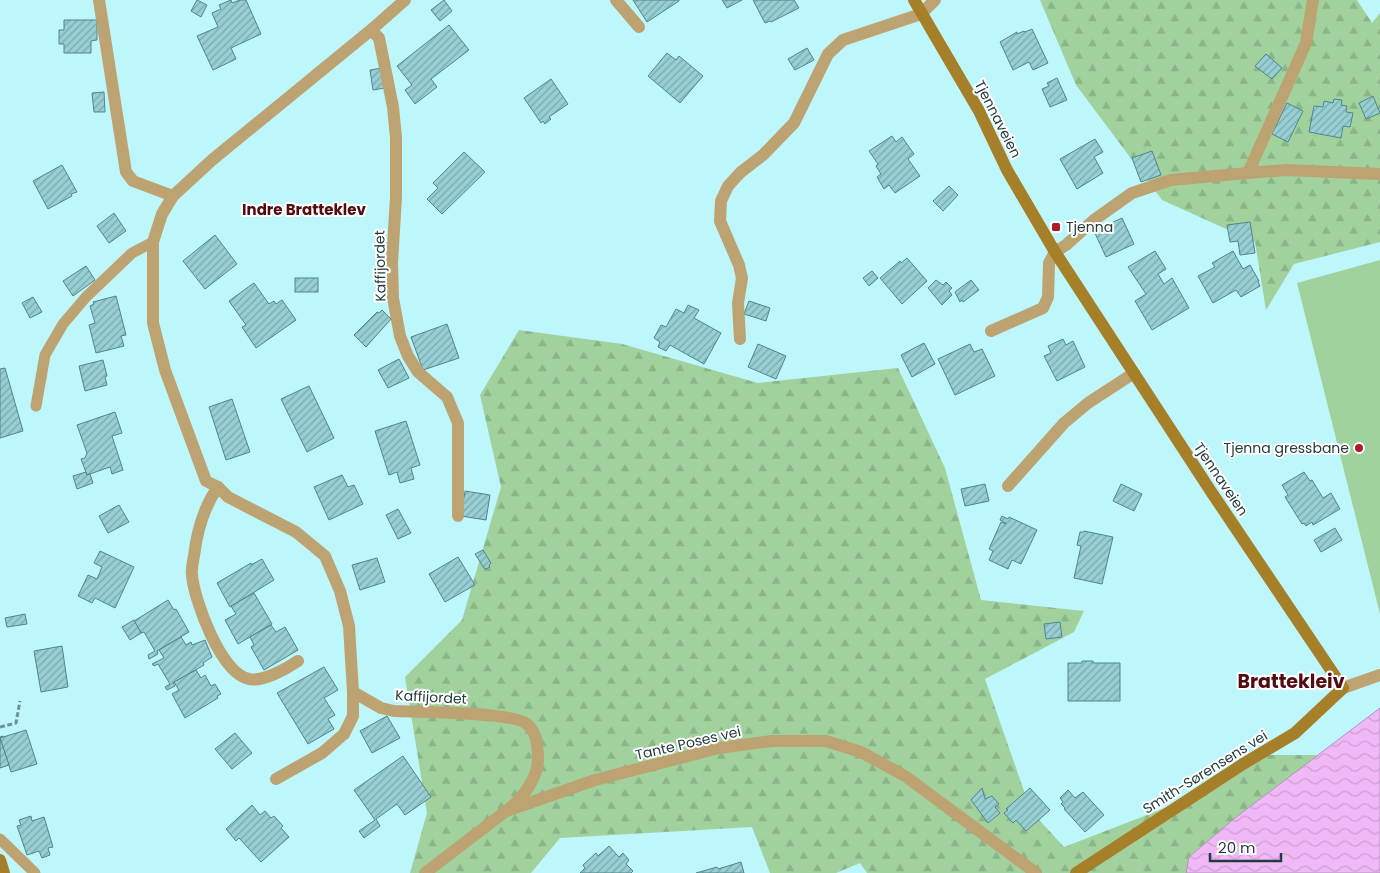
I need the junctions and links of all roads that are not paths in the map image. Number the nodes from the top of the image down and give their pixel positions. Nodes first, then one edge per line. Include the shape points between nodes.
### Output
1 (99, 0) edge
2 (406, 0) edge
3 (616, 0) edge
4 (914, 0) edge
5 (936, 0) edge
6 (1313, 0) edge
7 (921, 14) junction
8 (639, 26) dead end
9 (371, 30) junction
10 (1248, 173) junction
11 (1380, 174) edge
12 (173, 196) junction
13 (153, 242) junction
14 (1055, 252) junction
15 (991, 331) dead end
16 (740, 339) dead end
17 (1134, 373) junction
18 (36, 406) dead end
19 (1008, 486) dead end
20 (218, 488) junction
21 (458, 516) dead end
22 (298, 661) dead end
23 (1380, 675) edge
24 (1343, 688) junction
25 (354, 692) junction
26 (276, 779) dead end
27 (506, 811) junction
28 (0, 839) edge
29 (0, 860) edge
30 (4, 873) edge
31 (35, 873) edge
32 (425, 873) edge
33 (1036, 873) edge
34 (1076, 873) edge

1 - 12 street via 126,172 133,181
2 - 9 street
3 - 8 street
4 - 7 main road, Tjennaveien
5 - 7 street
6 - 10 street via 1306,43
7 - 14 main road, Tjennaveien via 979,110 1007,170
7 - 16 street via 843,40 828,54 794,123 728,186 721,201 720,221 742,278 738,303
9 - 12 street via 212,160
9 - 21 street, Kaffijordet via 378,38 393,107 396,138 393,298 400,336 408,356 418,372 447,397 458,423
10 - 11 street via 1286,170
10 - 14 street via 1171,180 1132,193
12 - 13 street via 162,214
13 - 18 lane via 132,253 63,324 45,355
13 - 20 street via 153,324 206,482
14 - 15 street via 1049,263 1048,297 1043,308
14 - 17 main road, Tjennaveien
17 - 19 street via 1064,423
17 - 24 main road, Tjennaveien
20 - 22 street via 209,499 199,526 192,573 205,624 224,659 246,679 255,680 285,670
20 - 25 street via 228,497 296,532 325,556 340,591 349,626
23 - 24 street
24 - 34 main road, Smith-Sørensens vei via 1295,733
25 - 26 street via 353,716 344,734 322,753
25 - 27 street, Kaffijordet via 381,708 394,711 500,716 526,723 537,737 538,765 527,790
27 - 32 street, Tante Poses vei
27 - 33 street, Tante Poses vei via 595,780 719,748 772,741 826,741 860,752 905,776
28 - 31 lane
29 - 30 main road

